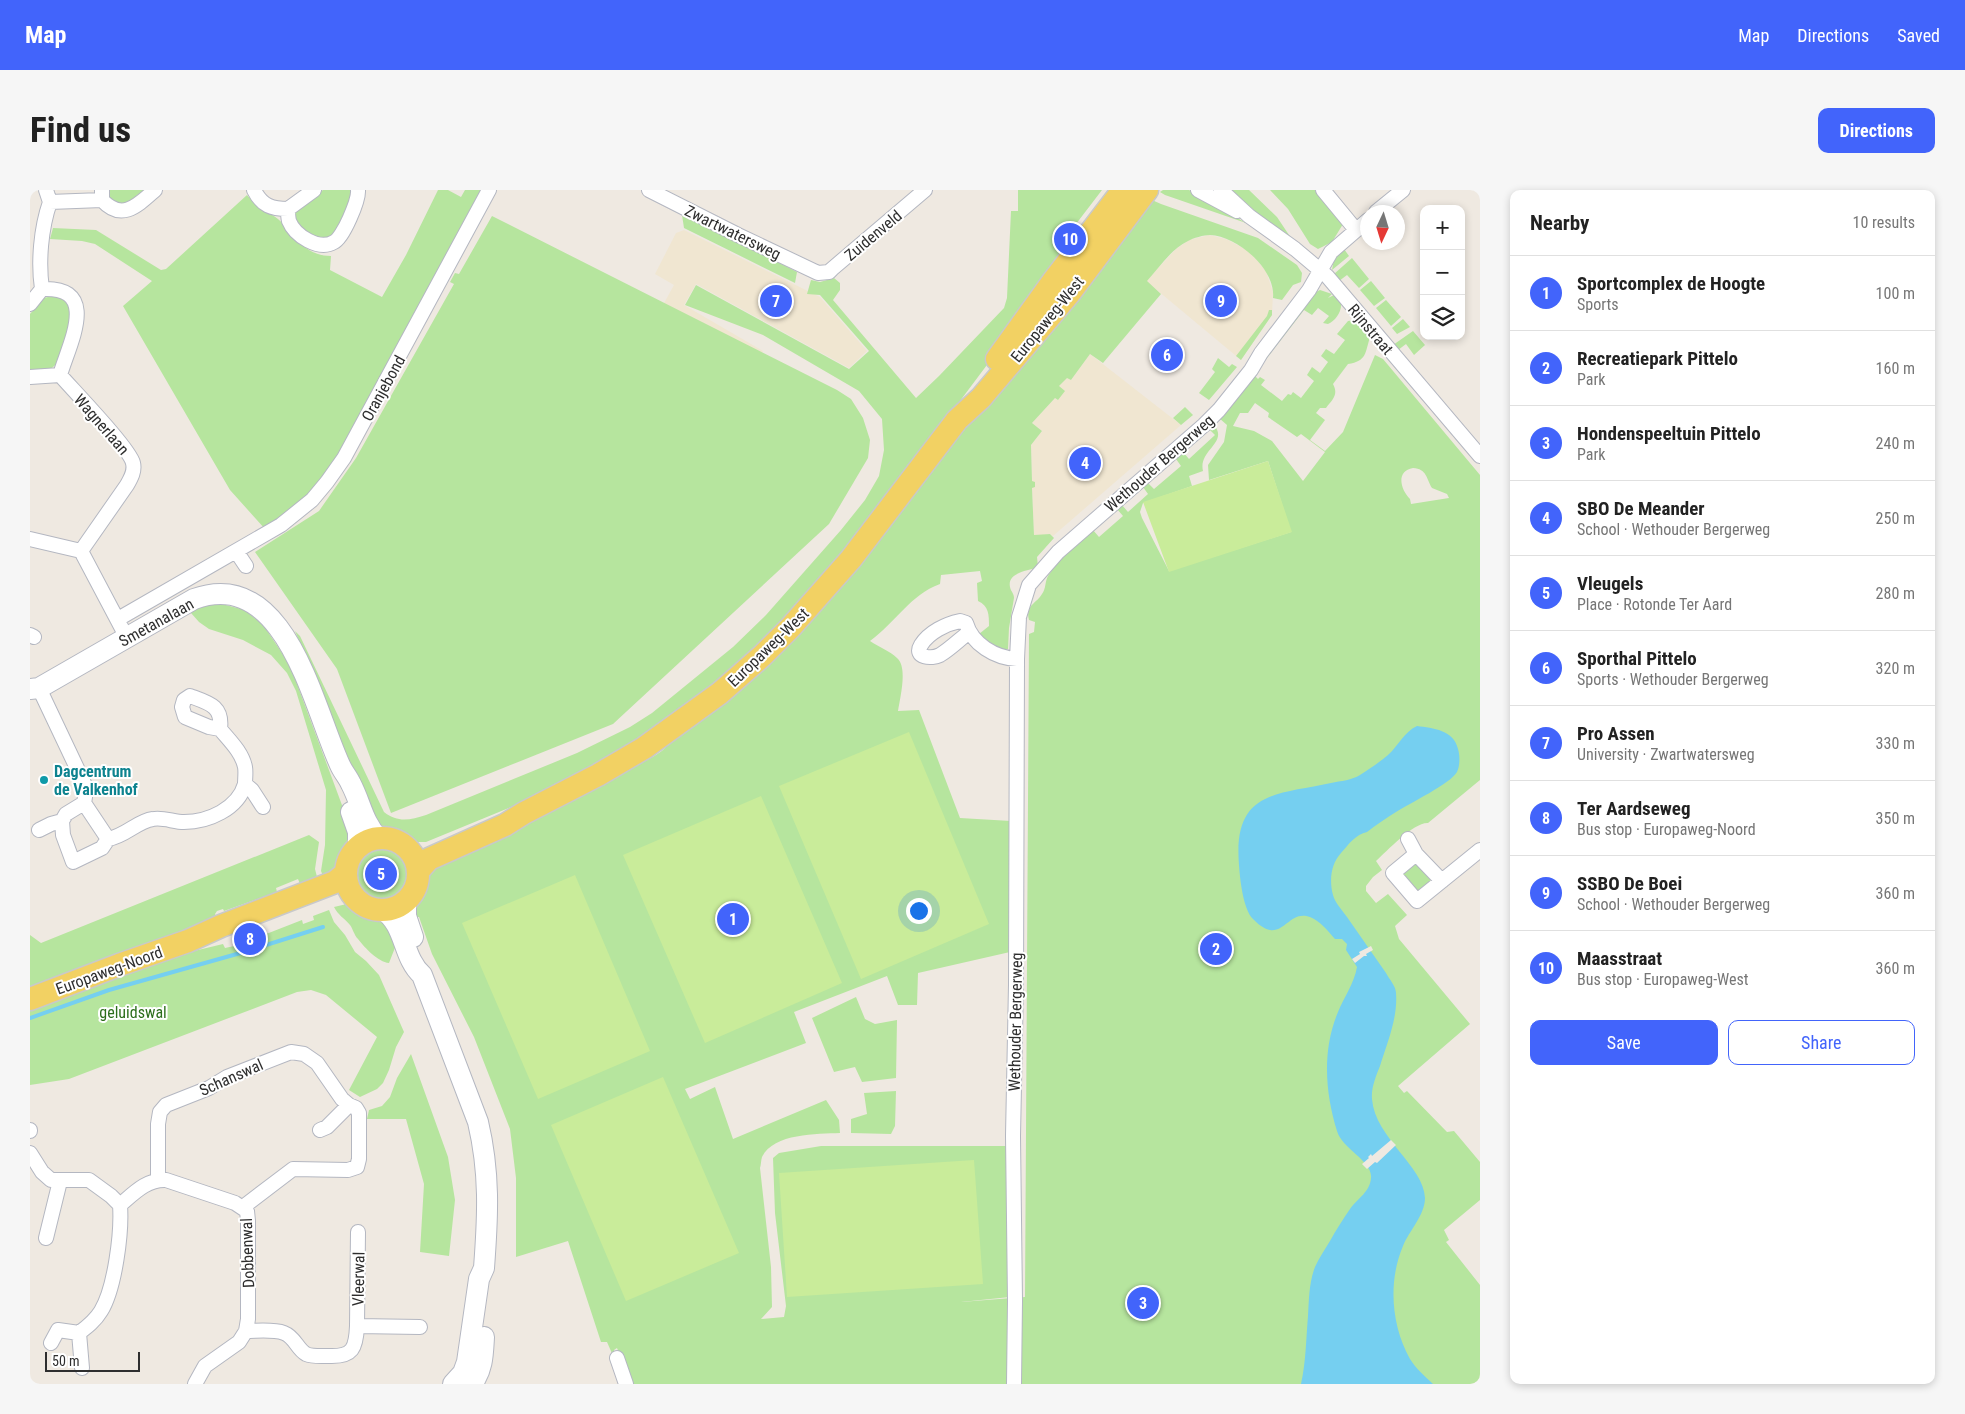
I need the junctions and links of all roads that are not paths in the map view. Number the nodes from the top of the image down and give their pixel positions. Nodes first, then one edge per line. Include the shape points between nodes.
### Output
1 (155, 190) edge
2 (254, 190) edge
3 (314, 190) edge
4 (358, 190) edge
5 (489, 190) edge
6 (649, 190) edge
7 (925, 190) edge
8 (1123, 190) edge
9 (1147, 190) edge
10 (1198, 190) edge
11 (1222, 190) edge
12 (1323, 190) edge
13 (1403, 190) edge
14 (102, 195) edge
15 (48, 196) edge
16 (1385, 205) edge
17 (288, 209) junction
18 (1249, 216) junction
19 (1360, 227) edge
20 (1356, 230) junction
21 (1320, 269) junction
22 (818, 273) joint
23 (42, 289) junction
24 (30, 304) edge
25 (60, 375) junction
26 (30, 377) edge
27 (958, 418) junction
28 (1480, 456) edge
29 (30, 539) edge
30 (81, 550) junction
31 (236, 551) junction
32 (246, 566) dead end
33 (171, 588) junction
34 (182, 605) junction
35 (118, 619) junction
36 (968, 633) dead end
37 (127, 638) junction
38 (1016, 659) junction
39 (34, 689) edge
40 (220, 729) dead end
41 (340, 766) junction
42 (245, 784) junction
43 (84, 803) junction
44 (263, 806) dead end
45 (524, 813) junction
46 (62, 822) junction
47 (39, 830) dead end
48 (378, 838) junction
49 (108, 839) junction
50 (1408, 840) dead end
51 (358, 848) junction
52 (408, 849) junction
53 (1480, 850) edge
54 (1416, 854) junction
55 (418, 871) junction
56 (346, 873) junction
57 (1442, 881) junction
58 (354, 896) junction
59 (406, 900) junction
60 (383, 910) junction
61 (188, 941) junction
62 (422, 975) junction
63 (30, 999) edge
64 (349, 1105) junction
65 (320, 1130) dead end
66 (30, 1153) edge
67 (158, 1180) junction
68 (60, 1181) junction
69 (120, 1205) junction
70 (243, 1207) junction
71 (358, 1232) dead end
72 (46, 1238) dead end
73 (357, 1326) junction
74 (420, 1327) dead end
75 (246, 1331) junction
76 (79, 1333) junction
77 (51, 1342) dead end
78 (617, 1358) dead end
79 (82, 1368) dead end
80 (475, 1378) edge
81 (195, 1384) edge
82 (453, 1384) edge
83 (626, 1384) edge
84 (1014, 1384) edge

1 - 14 street via 129,210 111,208
2 - 17 street via 270,208
3 - 17 street
4 - 17 street via 357,200 340,238 327,245 312,242 299,234 288,220
5 - 31 street, Oranjebond via 348,451 327,482 299,512
6 - 22 street, Zwartwatersweg
7 - 22 street, Zuidenveld via 832,270
8 - 27 main road, Europaweg-West via 1054,280 973,392
9 - 27 main road, Europaweg-West via 1069,294 981,398
10 - 18 street, Rijnstraat
11 - 18 street, Rijnstraat
12 - 20 street
13 - 16 street
14 - 15 street
15 - 23 street via 40,279
18 - 21 street, Rijnstraat
19 - 20 street, Wethouder Bergerweg
20 - 21 street, Wethouder Bergerweg via 1330,252
21 - 28 street, Rijnstraat
21 - 38 street, Wethouder Bergerweg via 1309,290 1219,410 1058,552 1029,585 1019,617
23 - 24 street
23 - 25 street via 66,292 75,302 77,311 76,325
25 - 26 street
25 - 30 street, Wagnerlaan via 124,448 134,464 127,485
27 - 45 main road, Europaweg-West via 845,567 762,656 720,693 644,748 583,784
29 - 30 street
30 - 35 street
31 - 32 street
31 - 33 street, Oranjebond
33 - 34 street
33 - 35 street, Oranjebond
34 - 37 street, Smetanalaan
34 - 41 street, Smetanalaan via 201,597 224,594 256,605 268,616 297,656
35 - 37 street
36 - 38 street via 992,653 1004,659
37 - 39 street, Smetanalaan
38 - 84 street, Wethouder Bergerweg
39 - 43 street via 84,783
40 - 42 street via 243,762
41 - 48 street, Smetanalaan via 369,828
41 - 51 street, Smetanalaan via 343,787 358,832
42 - 44 street
42 - 49 street via 232,805 202,821 152,819
43 - 46 street via 66,814
43 - 49 street
45 - 52 main road, Europaweg-West via 501,818 427,847
45 - 55 main road, Europaweg-West via 505,825 429,859
46 - 47 street
46 - 49 street via 73,862 102,848
48 - 51 main road
48 - 52 main road via 394,841
50 - 54 street
51 - 56 main road
52 - 55 main road
53 - 57 street
54 - 57 street
54 - 57 street via 1393,873 1417,901
55 - 59 main road via 416,887
56 - 58 main road
56 - 61 main road, Europaweg-Noord via 334,882
58 - 60 main road via 364,905
58 - 61 main road, Europaweg-Noord via 339,895 220,935
59 - 60 main road
59 - 62 street via 406,916 423,967
60 - 62 street via 396,921 415,969
61 - 63 main road, Europaweg-Noord
62 - 80 street via 478,1122 483,1145 488,1190 484,1271 479,1279 469,1355
64 - 65 street
64 - 67 street, Schanswal via 317,1063 304,1054 291,1052 227,1077 166,1105 160,1112
64 - 70 street, Schanswal via 356,1108 360,1119 356,1167 348,1170 293,1169
66 - 68 street via 42,1172 51,1180
67 - 69 street
67 - 70 street, Dobbenwal
68 - 69 street via 89,1180
68 - 72 street
69 - 76 street via 121,1227 108,1296 94,1320
70 - 75 street, Dobbenwal via 248,1221
71 - 73 street, Vleerwal
73 - 74 street, Vleerwal
73 - 75 street, Vleerwal via 353,1350 338,1356 305,1353 290,1335 282,1332
75 - 81 street via 239,1342 205,1366
76 - 77 street via 58,1330
76 - 79 street
78 - 83 street
80 - 82 street

